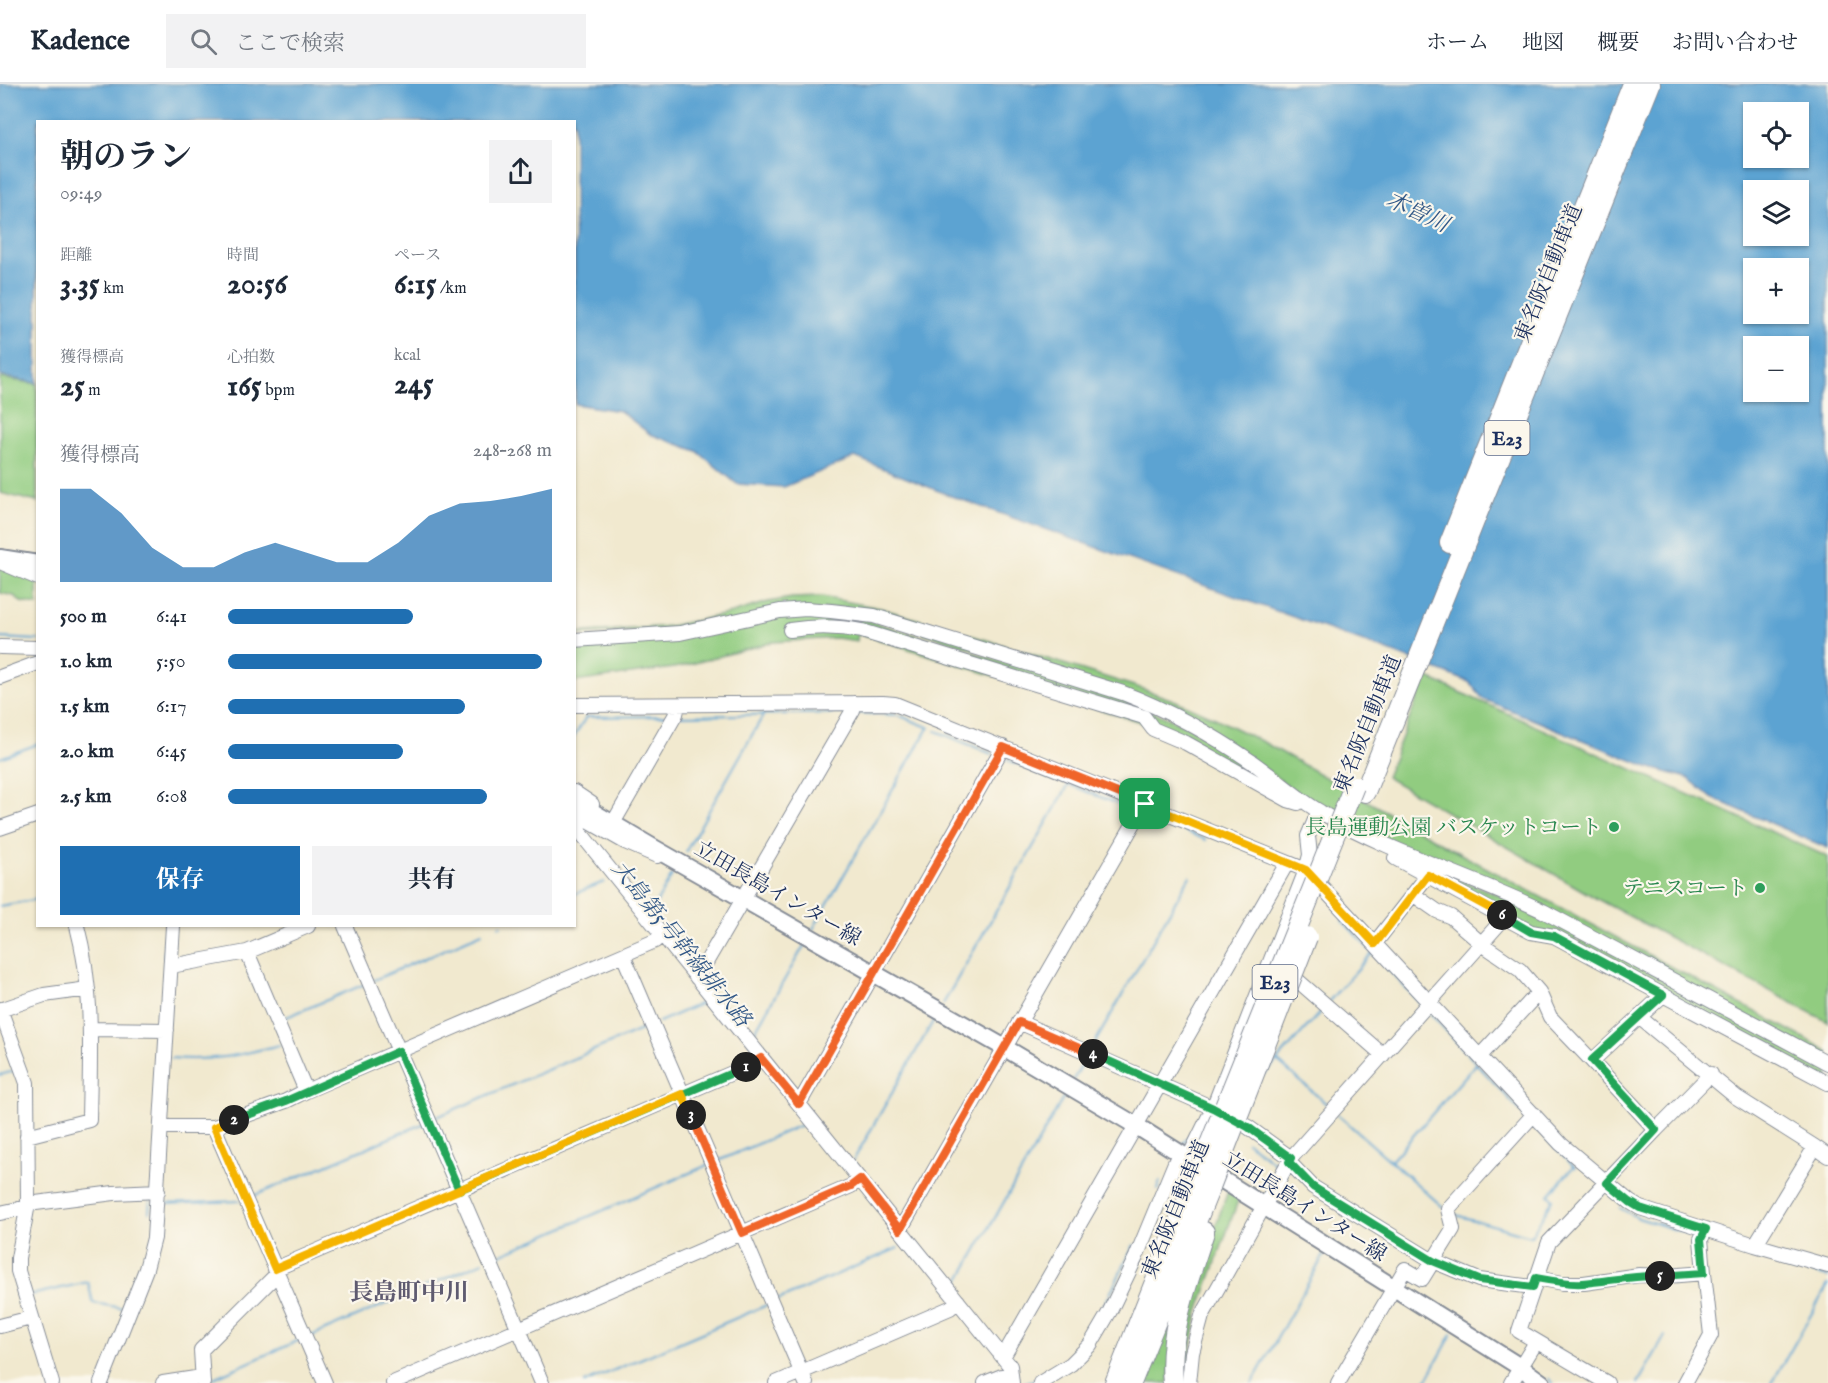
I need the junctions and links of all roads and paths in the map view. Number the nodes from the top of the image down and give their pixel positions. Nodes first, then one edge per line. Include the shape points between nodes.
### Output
1 (1633, 84) edge
2 (1650, 84) edge
3 (0, 560) edge
4 (36, 564) edge
5 (36, 577) edge
6 (790, 630) dead end
7 (576, 640) edge
8 (0, 647) edge
9 (36, 648) edge
10 (36, 664) edge
11 (0, 677) edge
12 (854, 703) junction
13 (576, 705) edge
14 (678, 705) junction
15 (1003, 747) junction
16 (576, 793) edge
17 (576, 802) edge
18 (1145, 804) junction
19 (1315, 809) junction
20 (576, 814) edge
21 (36, 816) edge
22 (616, 818) junction
23 (0, 828) edge
24 (576, 828) edge
25 (1367, 837) junction
26 (1287, 863) junction
27 (689, 868) junction
28 (1306, 870) junction
29 (1428, 875) junction
30 (1414, 895) junction
31 (744, 900) junction
32 (1505, 917) junction
33 (77, 927) edge
34 (174, 927) edge
35 (306, 927) edge
36 (345, 927) edge
37 (659, 937) junction
38 (1375, 944) junction
39 (1482, 944) junction
40 (247, 952) junction
41 (622, 955) junction
42 (1272, 958) junction
43 (171, 966) junction
44 (874, 974) junction
45 (697, 978) junction
46 (88, 989) junction
47 (1539, 992) junction
48 (1663, 995) junction
49 (1431, 1002) junction
50 (0, 1009) edge
51 (1639, 1017) junction
52 (1019, 1022) junction
53 (91, 1029) junction
54 (166, 1030) junction
55 (1005, 1048) junction
56 (399, 1051) junction
57 (1383, 1055) junction
58 (1480, 1056) junction
59 (758, 1060) junction
60 (1592, 1060) junction
61 (1828, 1063) edge
62 (1711, 1074) junction
63 (1160, 1083) junction
64 (1828, 1083) edge
65 (306, 1091) junction
66 (682, 1094) junction
67 (799, 1104) junction
68 (1213, 1108) junction
69 (1534, 1114) junction
70 (1135, 1125) junction
71 (162, 1127) junction
72 (214, 1127) junction
73 (1656, 1130) junction
74 (27, 1136) junction
75 (1815, 1148) junction
76 (1183, 1156) junction
77 (1828, 1156) edge
78 (1290, 1160) junction
79 (856, 1182) junction
80 (1607, 1183) junction
81 (1208, 1185) junction
82 (459, 1190) junction
83 (158, 1191) junction
84 (28, 1206) junction
85 (1264, 1207) junction
86 (0, 1213) edge
87 (1706, 1229) junction
88 (900, 1230) junction
89 (742, 1233) junction
90 (1755, 1245) junction
91 (1163, 1259) junction
92 (1433, 1261) junction
93 (1828, 1266) edge
94 (276, 1272) junction
95 (1704, 1273) junction
96 (1534, 1283) junction
97 (1393, 1287) junction
98 (955, 1304) junction
99 (31, 1318) junction
100 (0, 1326) edge
101 (518, 1329) junction
102 (1536, 1342) junction
103 (1003, 1357) junction
104 (1520, 1367) junction
105 (1009, 1377) edge
106 (804, 1378) edge
107 (203, 1380) edge
108 (52, 1383) edge
109 (101, 1383) edge
110 (163, 1383) edge
111 (325, 1383) edge
112 (393, 1383) edge
113 (542, 1383) edge
114 (776, 1383) edge
115 (986, 1383) edge
116 (1040, 1383) edge
117 (1110, 1383) edge
118 (1115, 1383) edge
119 (1131, 1383) edge
120 (1173, 1383) edge
121 (1189, 1383) edge
122 (1338, 1383) edge
123 (1511, 1383) edge
124 (1542, 1383) edge
125 (1607, 1383) edge
126 (1685, 1383) edge

1 - 81 highway, 東名阪自動車道 / E23, bridge
2 - 81 highway, 東名阪自動車道 / E23, bridge
3 - 4 main road
3 - 5 street
6 - 19 street via 835,626 861,631 1143,717 1153,729 1288,800
7 - 19 street via 680,633 788,611 874,616 1161,708 1224,743
8 - 9 street
10 - 11 street
12 - 14 street
12 - 15 street via 905,707
12 - 31 street
13 - 14 street
14 - 22 street
15 - 18 street
15 - 44 street
16 - 22 street
17 - 27 main road, 立田長島インター線
18 - 26 street
18 - 52 street
19 - 25 street
19 - 28 street
20 - 27 street via 625,842
21 - 23 street
22 - 27 street via 680,858
24 - 37 street
25 - 29 street via 1382,851
25 - 61 street via 1543,911
26 - 28 street
26 - 63 street
27 - 31 main road, 立田長島インター線
28 - 38 street
28 - 42 street
29 - 30 street
29 - 32 street
30 - 38 street
30 - 39 street via 1451,917
31 - 44 main road, 立田長島インター線
31 - 45 street
32 - 39 street
32 - 48 street via 1531,932 1554,936
33 - 46 street
34 - 43 street
35 - 40 street
36 - 56 street
37 - 41 street
37 - 45 street
38 - 49 street
39 - 47 street via 1520,970
39 - 49 street
40 - 43 street
40 - 65 street
41 - 56 street
41 - 66 street
42 - 57 street
42 - 68 street
43 - 54 street
44 - 55 main road, 立田長島インター線
44 - 67 street
45 - 59 street
46 - 50 street via 44,995
46 - 53 street
47 - 58 street
47 - 60 street via 1550,1017
48 - 51 street
48 - 64 street
49 - 57 street
49 - 58 street
50 - 74 street via 27,1083
51 - 60 street
51 - 62 street
52 - 55 street
52 - 63 street
53 - 54 street
53 - 74 street via 89,1120
54 - 71 street
55 - 70 main road, 立田長島インター線
55 - 88 street
56 - 65 street
56 - 82 street
57 - 78 street
58 - 69 street
59 - 66 street
59 - 67 street
60 - 73 street
62 - 73 street
62 - 75 street via 1736,1097
63 - 68 street
63 - 70 street
65 - 72 street
66 - 82 street
66 - 89 street
67 - 79 street
68 - 76 street
68 - 78 street via 1248,1127
69 - 80 street via 1561,1144
69 - 92 street via 1448,1209 1453,1229
70 - 76 main road, 立田長島インター線
70 - 103 street
71 - 72 street
71 - 83 street
72 - 94 street
73 - 80 street
74 - 84 street
75 - 77 street
75 - 90 street
76 - 85 main road, 立田長島インター線
76 - 116 street via 1090,1345 1057,1375
78 - 85 street
78 - 92 street via 1313,1187
79 - 88 street
79 - 89 street
80 - 87 street via 1640,1208
80 - 96 street via 1549,1242
81 - 91 highway, 東名阪自動車道 / E23
81 - 119 highway, 東名阪自動車道 / E23
81 - 120 highway via 1173,1347
82 - 94 street
82 - 101 street
83 - 84 street via 114,1193
83 - 109 street via 149,1261
84 - 86 street
84 - 99 street via 18,1271
85 - 97 main road, 立田長島インター線
85 - 121 street via 1202,1316
87 - 90 street
87 - 95 street via 1701,1239
88 - 98 street
89 - 101 street
89 - 106 street
90 - 93 street
91 - 117 highway
91 - 118 highway, 東名阪自動車道 / E23
92 - 96 street via 1479,1280
92 - 97 street via 1422,1279 1405,1269
94 - 107 street via 201,1350
94 - 111 street
95 - 96 street
95 - 126 street via 1712,1335
96 - 102 street via 1519,1332
97 - 104 main road, 立田長島インター線
97 - 122 street
98 - 103 street
98 - 106 street
99 - 100 street
99 - 108 street
101 - 112 street
101 - 113 street
102 - 104 street
102 - 125 street
103 - 105 street via 1010,1366
104 - 123 street
104 - 124 main road, 立田長島インター線
105 - 115 street
106 - 114 street
107 - 110 street

